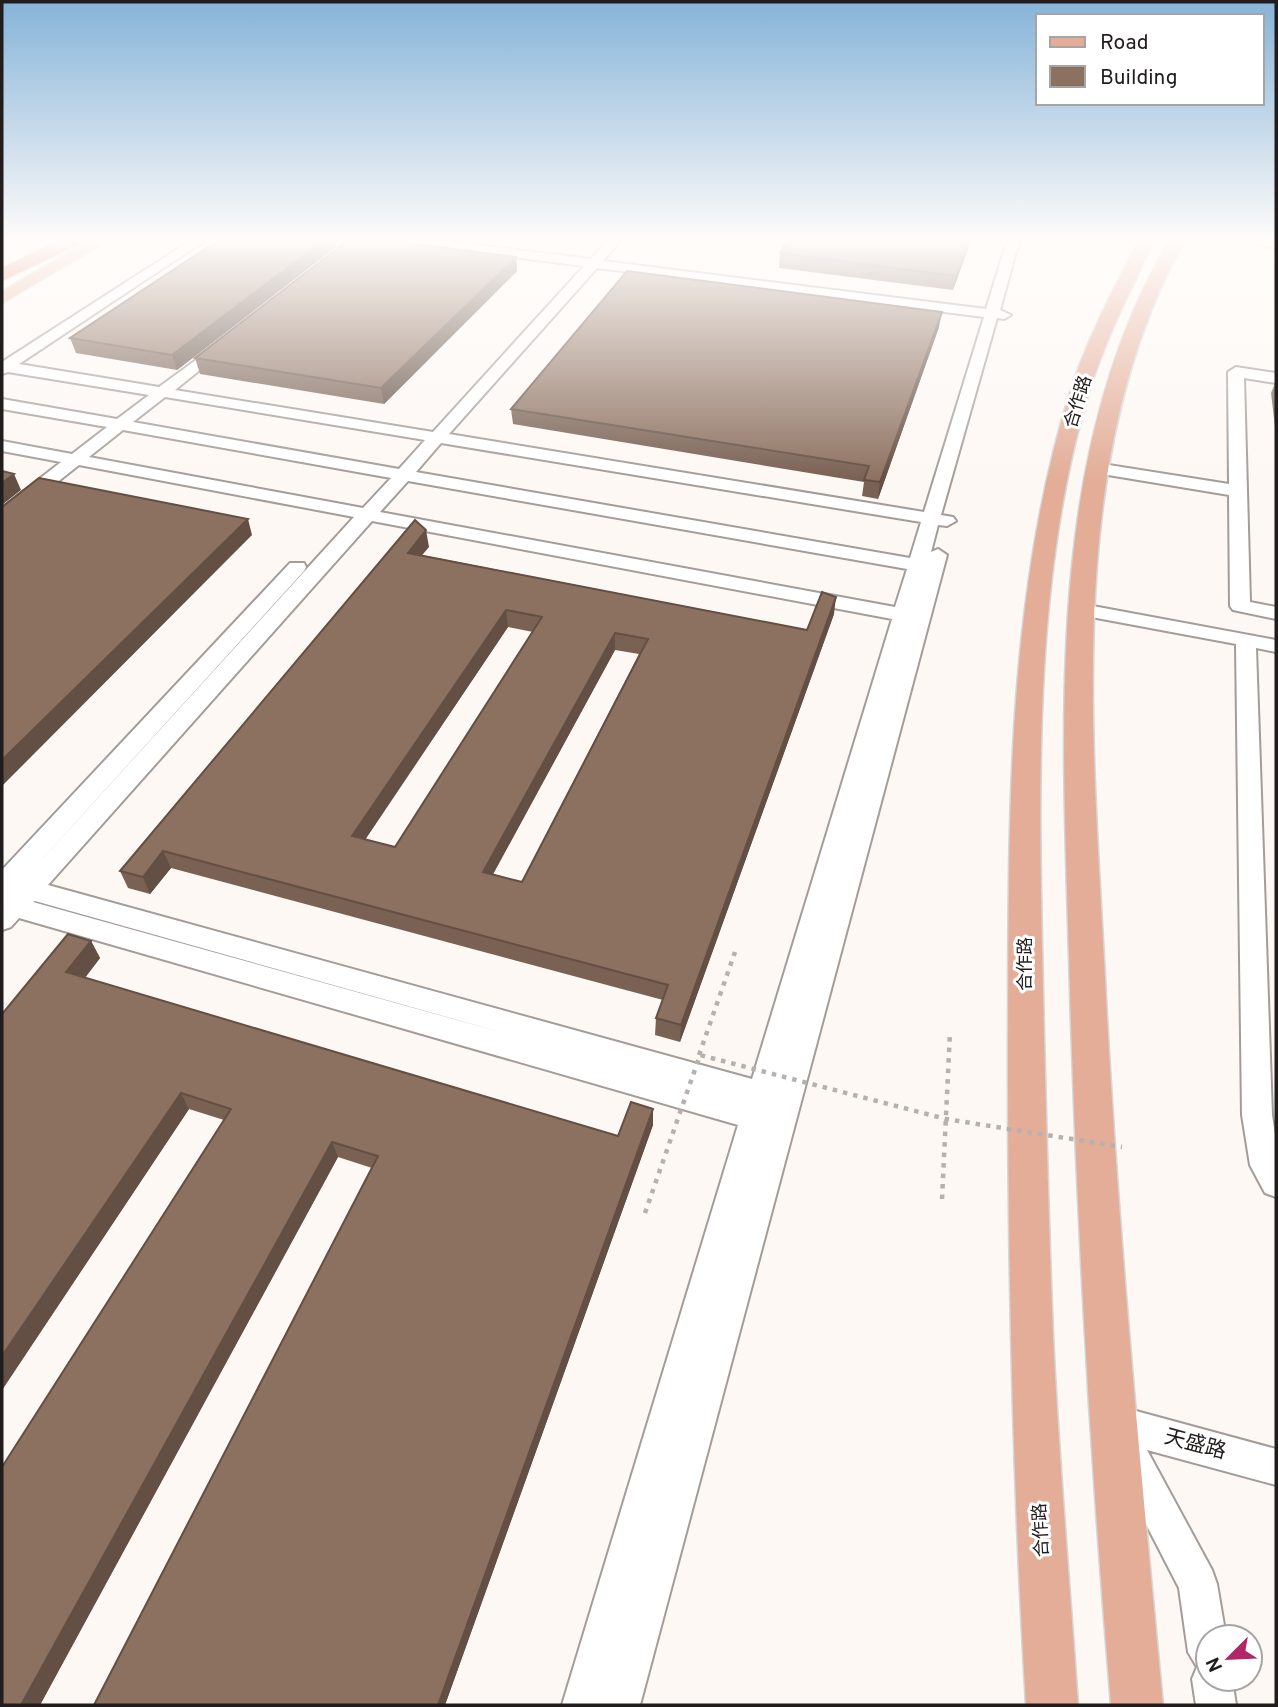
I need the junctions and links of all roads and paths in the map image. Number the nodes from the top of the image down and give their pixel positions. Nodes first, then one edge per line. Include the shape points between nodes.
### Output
1 (70, 321) edge
2 (74, 321) edge
3 (532, 321) edge
4 (997, 321) edge
5 (1107, 321) edge
6 (1138, 321) edge
7 (237, 333) edge
8 (2, 367) edge
9 (1276, 378) edge
10 (158, 395) junction
11 (2, 404) edge
12 (2, 412) edge
13 (116, 428) junction
14 (425, 439) junction
15 (2, 446) edge
16 (2, 454) edge
17 (71, 463) junction
18 (1096, 468) junction
19 (392, 476) junction
20 (1238, 491) junction
21 (355, 516) junction
22 (2, 517) edge
23 (938, 524) junction
24 (925, 570) junction
25 (1082, 610) junction
26 (1276, 612) edge
27 (911, 621) junction
28 (1247, 640) junction
29 (1276, 646) edge
30 (8, 896) edge
31 (735, 953) dead end
32 (950, 1032) dead end
33 (700, 1055) junction
34 (771, 1110) junction
35 (946, 1119) junction
36 (1122, 1147) dead end
37 (1276, 1183) edge
38 (942, 1199) dead end
39 (645, 1213) dead end
40 (1114, 1423) junction
41 (1276, 1467) edge
42 (1204, 1623) edge
43 (582, 1705) edge
44 (621, 1705) edge
45 (1052, 1705) edge
46 (1137, 1705) edge

1 - 8 street
2 - 8 street
3 - 14 street
4 - 23 street
5 - 45 main road, 合作路 via 1078,395 1057,480 1039,604 1026,775 1032,1355
6 - 18 main road, 合作路
7 - 10 street
8 - 10 street
9 - 20 street via 1236,372
10 - 13 street
10 - 14 street
11 - 13 street
12 - 13 street
13 - 17 street
13 - 19 street
14 - 19 street
14 - 23 street
15 - 17 street
16 - 17 street
17 - 21 street
17 - 22 street
18 - 20 street
18 - 25 main road, 合作路
19 - 21 street
19 - 24 street
20 - 26 street via 1240,606
21 - 27 street
21 - 30 street
23 - 24 street
24 - 27 street
25 - 28 street
25 - 40 main road, 合作路 via 1080,761 1091,1118
27 - 34 street
28 - 29 street
28 - 37 street via 1256,1115 1265,1165
30 - 34 street
31 - 33 path
32 - 35 path
33 - 35 path, bridge
33 - 39 path, bridge
34 - 43 street
34 - 44 street
35 - 36 path, bridge
35 - 38 path
40 - 41 street, 天盛路
40 - 42 street via 1198,1584
40 - 46 main road, 合作路

